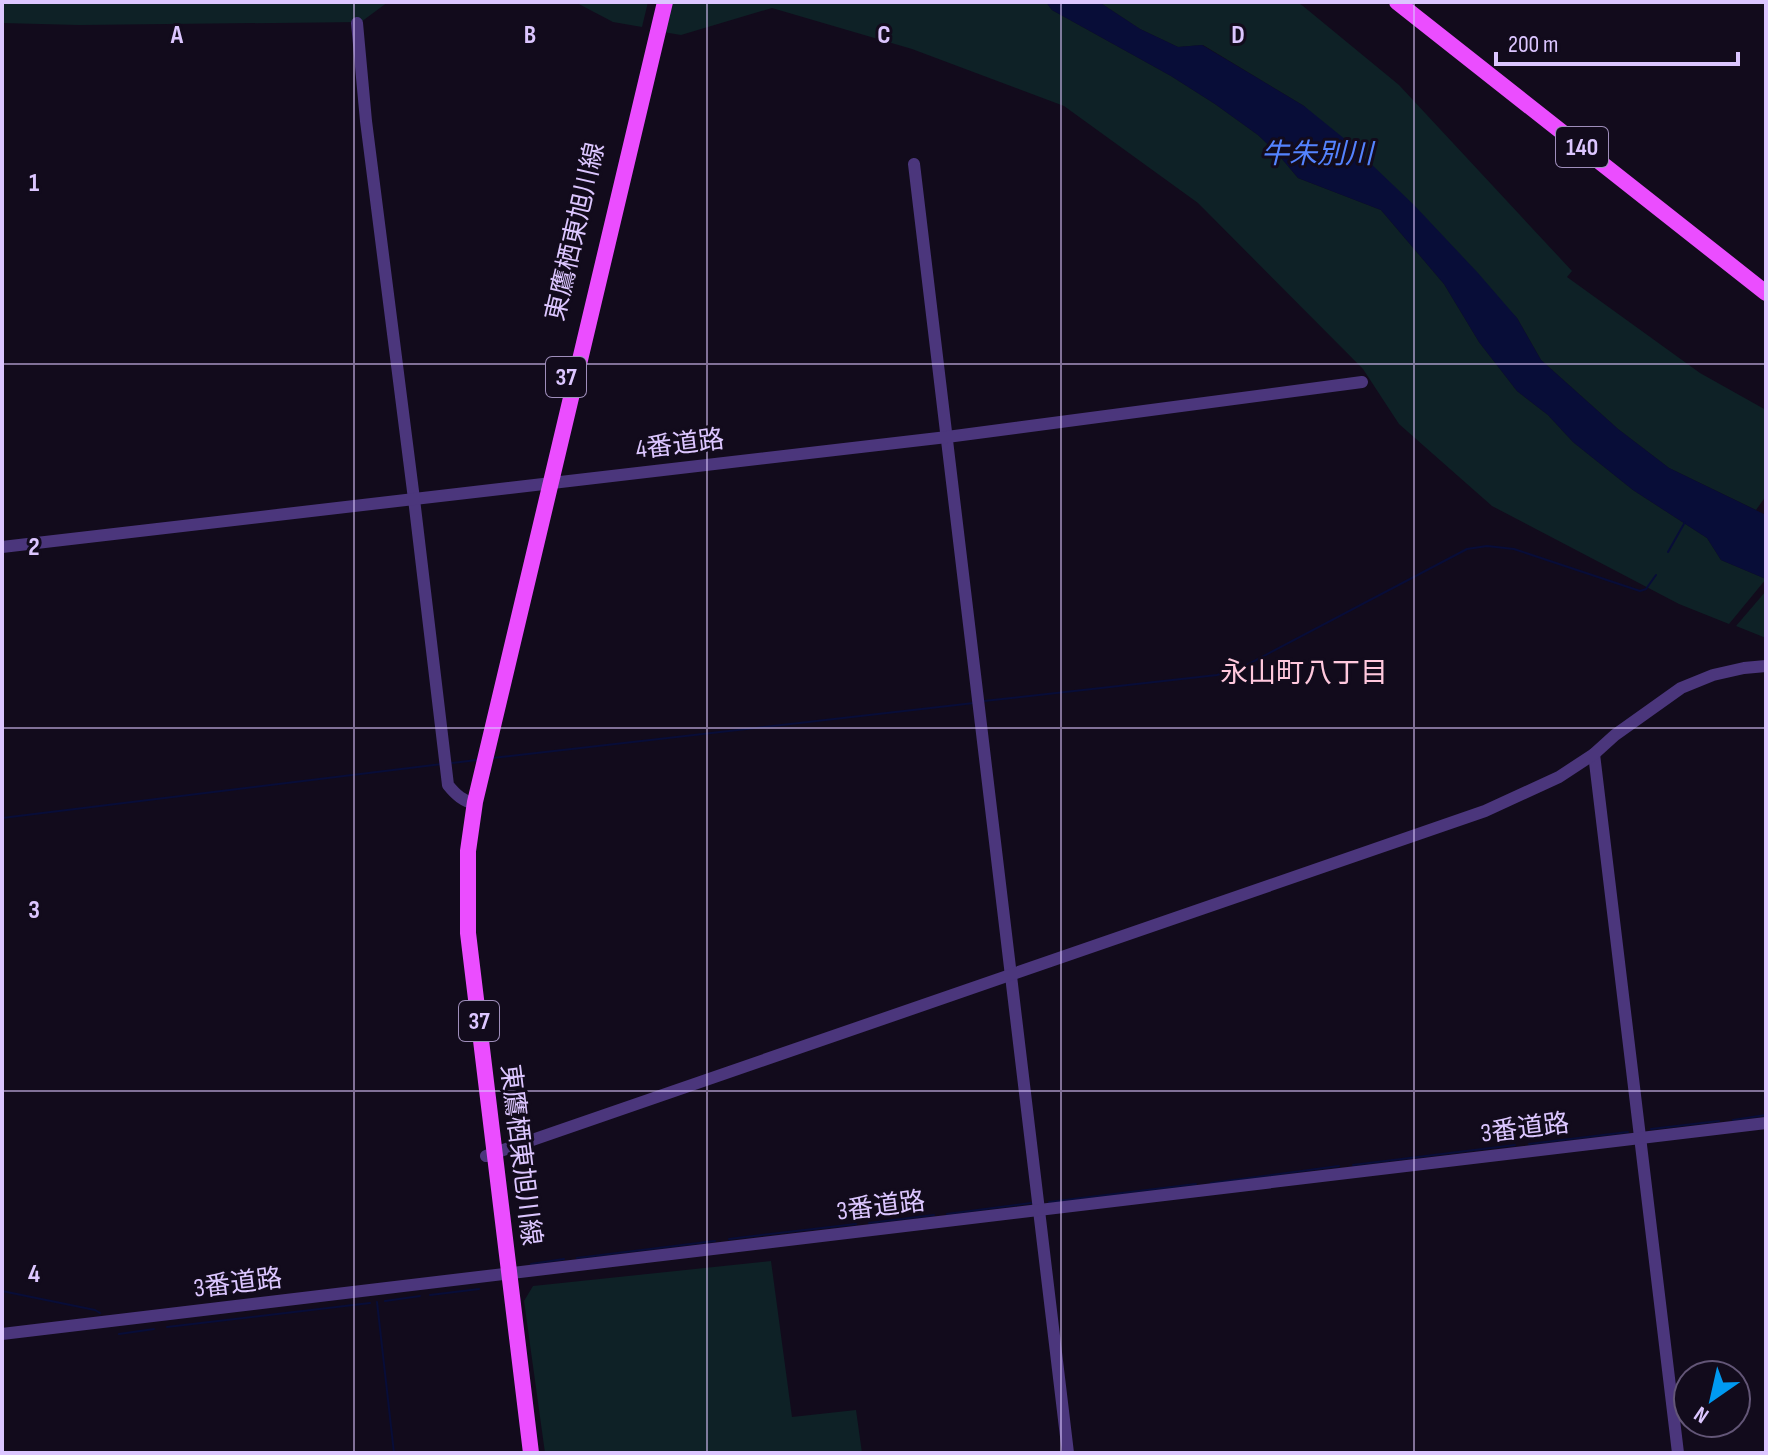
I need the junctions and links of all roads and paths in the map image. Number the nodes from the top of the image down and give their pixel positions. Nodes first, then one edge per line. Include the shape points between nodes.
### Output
1 (656, 2) edge
2 (665, 2) edge
3 (1397, 2) edge
4 (357, 23) dead end
5 (914, 164) dead end
6 (1766, 293) edge
7 (1362, 382) dead end
8 (947, 437) junction
9 (546, 483) junction
10 (414, 499) junction
11 (2, 547) edge
12 (1766, 666) edge
13 (1594, 754) junction
14 (470, 803) junction
15 (1010, 975) junction
16 (1766, 1123) edge
17 (1641, 1138) junction
18 (491, 1154) junction
19 (1039, 1210) junction
20 (506, 1274) junction
21 (2, 1334) edge
22 (522, 1453) edge
23 (531, 1453) edge
24 (1068, 1453) edge
25 (1678, 1453) edge

1 - 9 main road, 東鷹栖東旭川線 / 37
2 - 9 main road, 東鷹栖東旭川線 / 37
3 - 6 main road, 140
4 - 10 street
5 - 8 street
7 - 8 street, 4番道路
8 - 9 street, 4番道路
8 - 15 street
9 - 10 street, 4番道路
9 - 14 main road, 東鷹栖東旭川線 / 37
10 - 11 street, 4番道路
10 - 14 street via 448,785
12 - 13 street via 1713,675 1681,688
13 - 15 street via 1559,777 1485,811
13 - 17 street
14 - 18 main road, 東鷹栖東旭川線 / 37 via 468,933
15 - 18 street
15 - 19 street
16 - 17 street, 3番道路
17 - 19 street, 3番道路
17 - 25 street
18 - 20 main road, 東鷹栖東旭川線 / 37
19 - 20 street, 3番道路
19 - 24 street
20 - 21 street, 3番道路
20 - 22 main road, 東鷹栖東旭川線 / 37
20 - 23 main road, 東鷹栖東旭川線 / 37

